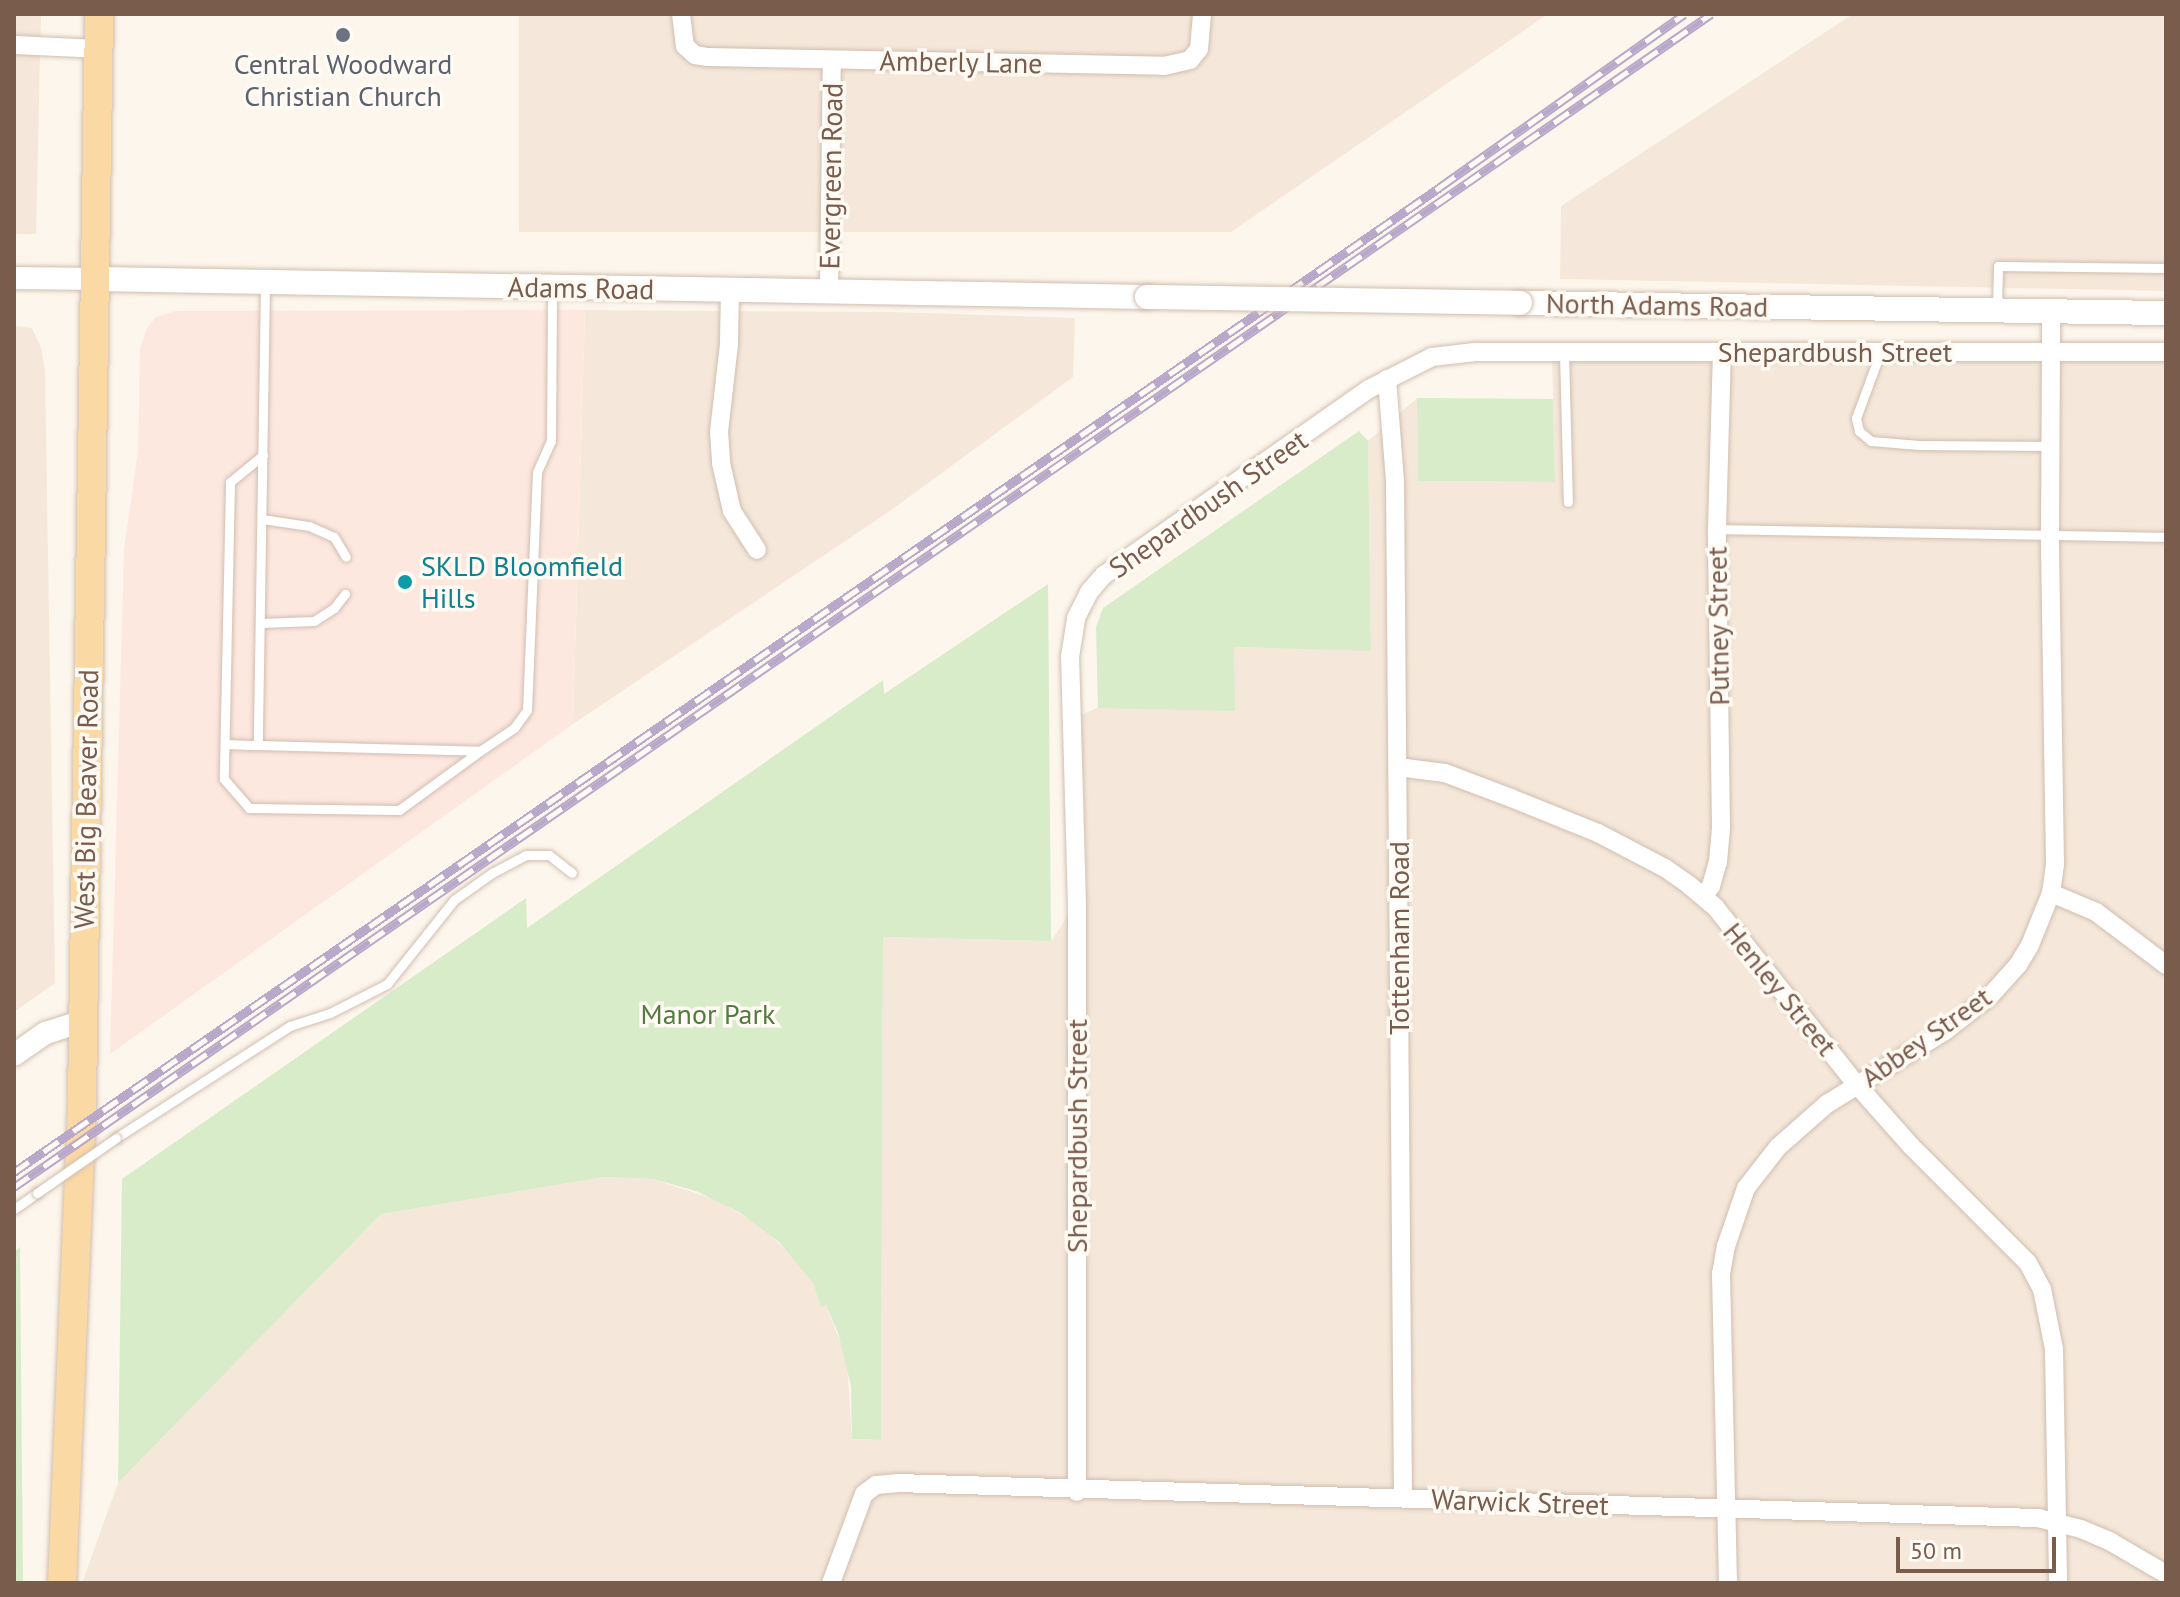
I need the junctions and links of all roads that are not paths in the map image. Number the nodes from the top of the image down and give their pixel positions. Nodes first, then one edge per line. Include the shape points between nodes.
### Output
1 (99, 14) edge
2 (681, 14) edge
3 (1202, 14) edge
4 (14, 45) edge
5 (98, 49) junction
6 (832, 61) junction
7 (2166, 268) edge
8 (14, 278) edge
9 (97, 279) junction
10 (265, 281) junction
11 (552, 287) junction
12 (730, 290) junction
13 (829, 292) junction
14 (1147, 297) joint
15 (1997, 310) junction
16 (2051, 311) junction
17 (2166, 313) edge
18 (1877, 351) junction
19 (1722, 352) junction
20 (2050, 352) junction
21 (2166, 352) edge
22 (1564, 353) junction
23 (1387, 379) junction
24 (2050, 446) junction
25 (263, 455) junction
26 (1568, 502) dead end
27 (262, 519) junction
28 (1717, 529) junction
29 (2050, 534) junction
30 (2166, 537) edge
31 (757, 550) dead end
32 (346, 557) dead end
33 (345, 594) dead end
34 (260, 623) junction
35 (225, 744) junction
36 (258, 745) junction
37 (480, 751) junction
38 (1398, 767) junction
39 (572, 873) dead end
40 (2051, 893) junction
41 (1703, 896) junction
42 (2166, 965) edge
43 (83, 1021) junction
44 (14, 1055) edge
45 (1857, 1085) junction
46 (14, 1209) edge
47 (1077, 1492) junction
48 (1403, 1498) junction
49 (1726, 1509) junction
50 (2059, 1522) junction
51 (2166, 1574) edge
52 (62, 1583) edge
53 (831, 1583) edge
54 (1728, 1583) edge
55 (2058, 1583) edge

1 - 5 main road, West Big Beaver Road
2 - 6 street, Amberly Lane via 685,46 695,55
3 - 6 street, Amberly Lane via 1199,49 1177,65
4 - 5 street
5 - 9 main road, West Big Beaver Road
6 - 13 street, Evergreen Road
7 - 15 lane via 1998,266
8 - 9 street, Adams Road
9 - 10 main road, Adams Road
9 - 43 main road, West Big Beaver Road
10 - 11 main road, Adams Road
10 - 25 lane
11 - 12 main road, Adams Road
11 - 37 lane via 551,441 537,472 527,710 514,728
12 - 13 main road, Adams Road
12 - 31 street via 721,463 732,511
13 - 14 main road, Adams Road
14 - 15 main road, North Adams Road, bridge
15 - 16 main road, North Adams Road
16 - 17 main road, North Adams Road
16 - 20 street, Abbey Street
18 - 19 street, Shepardbush Street
18 - 20 street, Shepardbush Street
18 - 24 lane via 1856,418 1859,431 1871,441
19 - 22 street, Shepardbush Street
19 - 28 street, Putney Street
20 - 21 street, Shepardbush Street
20 - 24 street, Abbey Street
22 - 23 street, Shepardbush Street via 1452,354 1420,361
22 - 26 lane
23 - 38 street, Tottenham Road via 1395,481
23 - 47 street, Shepardbush Street via 1104,575 1076,618 1070,657 1077,906
24 - 29 street, Abbey Street
25 - 27 lane
25 - 35 lane via 230,482
27 - 32 lane via 309,526 334,537
27 - 34 lane
28 - 29 lane
28 - 41 street, Putney Street via 1721,828 1718,862
29 - 30 lane
29 - 40 street, Abbey Street via 2055,865
33 - 34 lane via 314,621
34 - 36 lane
35 - 36 lane
35 - 37 lane via 224,779 249,808 399,810
36 - 37 lane
38 - 41 street, Henley Street via 1445,773 1598,833 1665,868
38 - 48 street, Tottenham Road
39 - 46 lane, bridge via 549,855 526,855 492,873 454,900 387,984 290,1026
40 - 42 street via 2096,912
40 - 45 street, Abbey Street via 2038,930 2006,980 1945,1031
41 - 45 street, Henley Street
43 - 44 street via 46,1033
43 - 52 main road, West Big Beaver Road
45 - 49 street, Abbey Street via 1778,1147 1746,1188 1734,1217 1721,1274
45 - 50 street, Henley Street via 2028,1263 2042,1289 2054,1349
47 - 48 street, Warwick Street
47 - 53 street, Warwick Street via 876,1485 864,1494
48 - 49 street, Warwick Street
49 - 50 street, Warwick Street
49 - 54 street, Abbey Street
50 - 51 street, Warwick Street via 2111,1542
50 - 55 street, Henley Street

